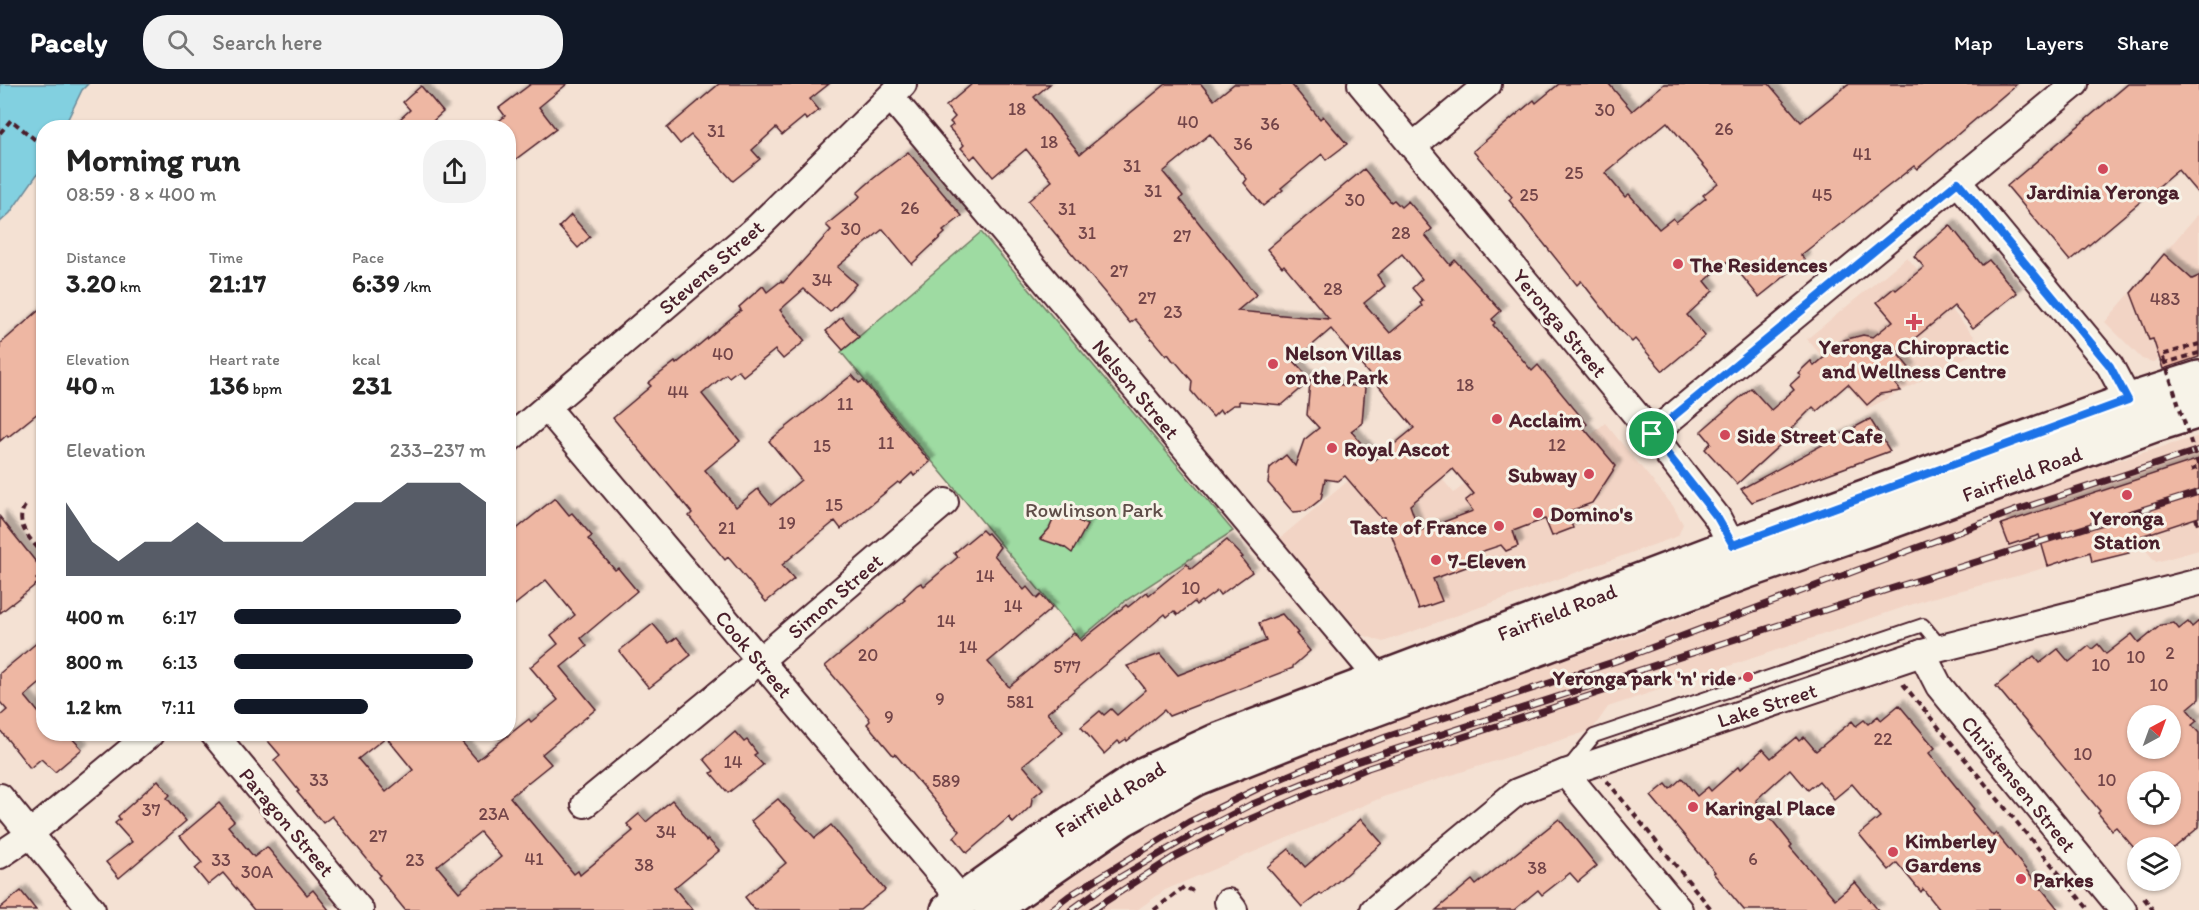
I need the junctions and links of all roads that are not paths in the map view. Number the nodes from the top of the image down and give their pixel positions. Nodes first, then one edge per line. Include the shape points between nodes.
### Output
1 (1361, 84) edge
2 (1488, 84) edge
3 (2075, 84) edge
4 (897, 91) edge
5 (1413, 146) junction
6 (1958, 182) junction
7 (2199, 378) edge
8 (2128, 400) junction
9 (547, 408) junction
10 (2199, 411) edge
11 (516, 433) edge
12 (1652, 434) junction
13 (945, 502) dead end
14 (1739, 559) junction
15 (2199, 582) edge
16 (1932, 651) junction
17 (759, 661) junction
18 (1380, 680) junction
19 (142, 741) edge
20 (220, 741) edge
21 (1565, 772) junction
22 (0, 797) edge
23 (585, 804) dead end
24 (30, 833) junction
25 (1, 853) edge
26 (967, 907) edge
27 (92, 910) edge
28 (360, 910) edge
29 (1374, 910) edge
30 (1679, 910) edge
31 (2122, 910) edge

1 - 5 street, Yeronga Street
2 - 5 street
3 - 6 street
4 - 9 street, Stevens Street via 757,228
4 - 18 street, Nelson Street
5 - 12 street, Yeronga Street
6 - 8 street via 2110,366
6 - 12 street
7 - 8 main road, Fairfield Road
8 - 14 main road, Fairfield Road
9 - 11 street, Stevens Street
9 - 17 street, Cook Street
10 - 14 main road, Fairfield Road via 1892,521
12 - 14 street, Yeronga Street via 1717,517
13 - 17 street, Simon Street
14 - 18 main road, Fairfield Road
14 - 26 main road, Fairfield Road via 1197,778
15 - 16 street, Lake Street
16 - 21 street, Lake Street
16 - 31 street, Christensen Street via 1939,686
17 - 23 street, Simon Street
17 - 26 street, Cook Street
18 - 26 main road, Fairfield Road via 1216,741 1146,773 1056,831
19 - 24 street
20 - 28 street, Paragon Street
21 - 29 street, Lake Street via 1517,792
21 - 30 street
22 - 24 street
24 - 25 street
24 - 27 street

